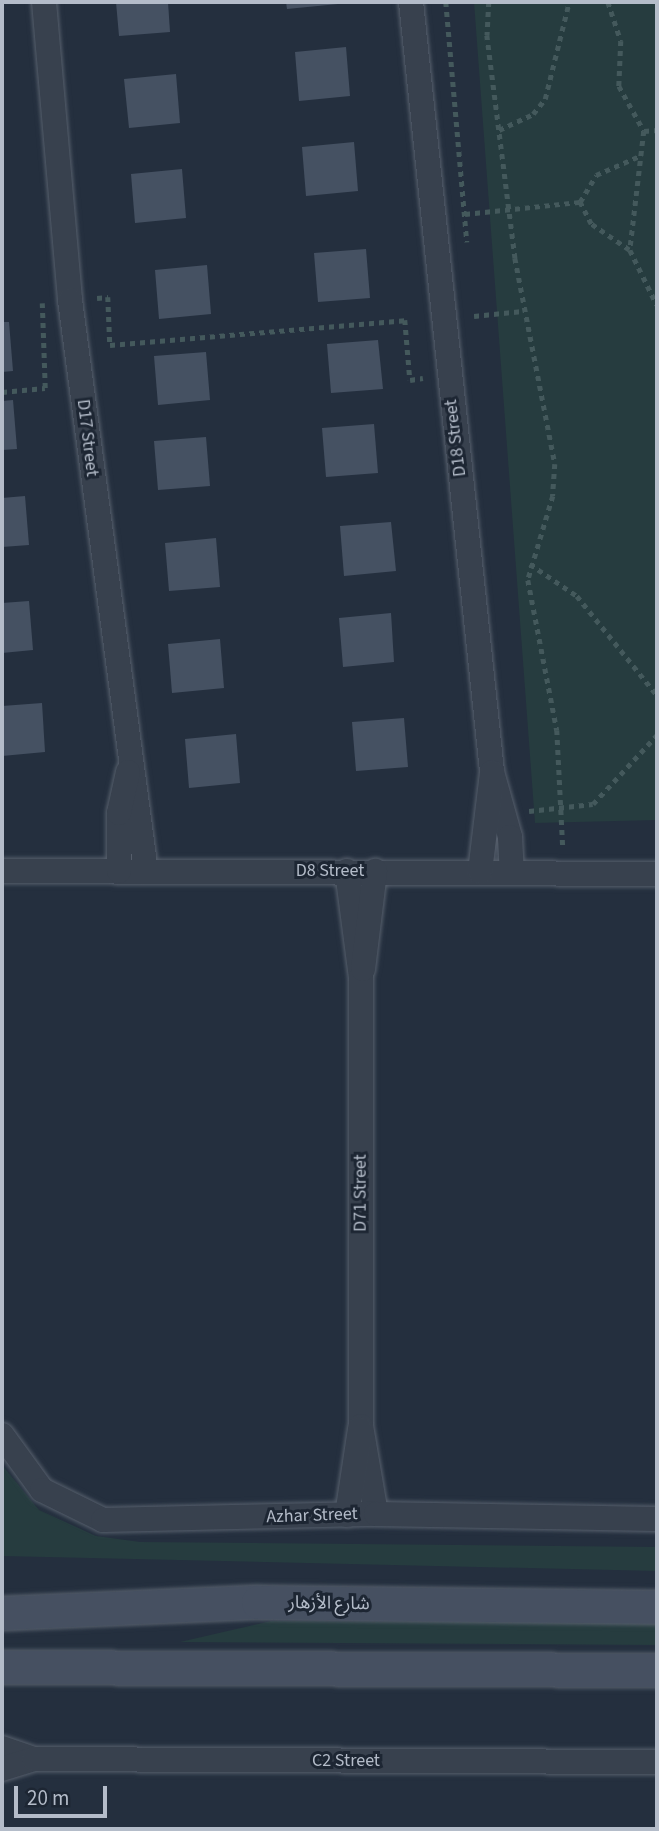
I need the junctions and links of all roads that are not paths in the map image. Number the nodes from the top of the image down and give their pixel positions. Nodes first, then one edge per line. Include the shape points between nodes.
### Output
1 (44, 2) edge
2 (411, 2) edge
3 (128, 771) junction
4 (492, 772) junction
5 (2, 871) edge
6 (119, 871) junction
7 (347, 871) junction
8 (375, 871) junction
9 (146, 872) junction
10 (480, 872) junction
11 (512, 872) junction
12 (657, 874) edge
13 (361, 977) junction
14 (361, 1426) junction
15 (2, 1435) edge
16 (376, 1514) junction
17 (347, 1515) junction
18 (657, 1519) edge
19 (2, 1591) edge
20 (657, 1607) edge
21 (2, 1613) edge
22 (36, 1613) junction
23 (2, 1667) edge
24 (657, 1670) edge
25 (2, 1748) edge
26 (34, 1759) junction
27 (657, 1762) edge
28 (2, 1769) edge

1 - 3 street, D17 Street via 70,300
2 - 4 street, D18 Street
3 - 6 street via 119,813
3 - 9 street, D17 Street via 142,821
4 - 10 street
4 - 11 street, D18 Street via 508,827
5 - 6 street, D8 Street
6 - 9 street, D8 Street
7 - 8 street, D8 Street
7 - 9 street, D8 Street
7 - 13 street, D71 Street
8 - 10 street, D8 Street
8 - 13 street via 373,927
10 - 11 street, D8 Street
11 - 12 street, D8 Street
13 - 14 street, D71 Street
14 - 16 street, D71 Street
14 - 17 street
15 - 17 street, Azhar Street via 42,1490 103,1520
16 - 17 street, Azhar Street
16 - 18 street, Azhar Street
19 - 22 street
20 - 22 street, شارع الأزهار via 215,1603
21 - 22 street, شارع الأزهار
23 - 24 street
25 - 26 street, C2 Street
26 - 27 street, C2 Street
26 - 28 street, C2 Street

